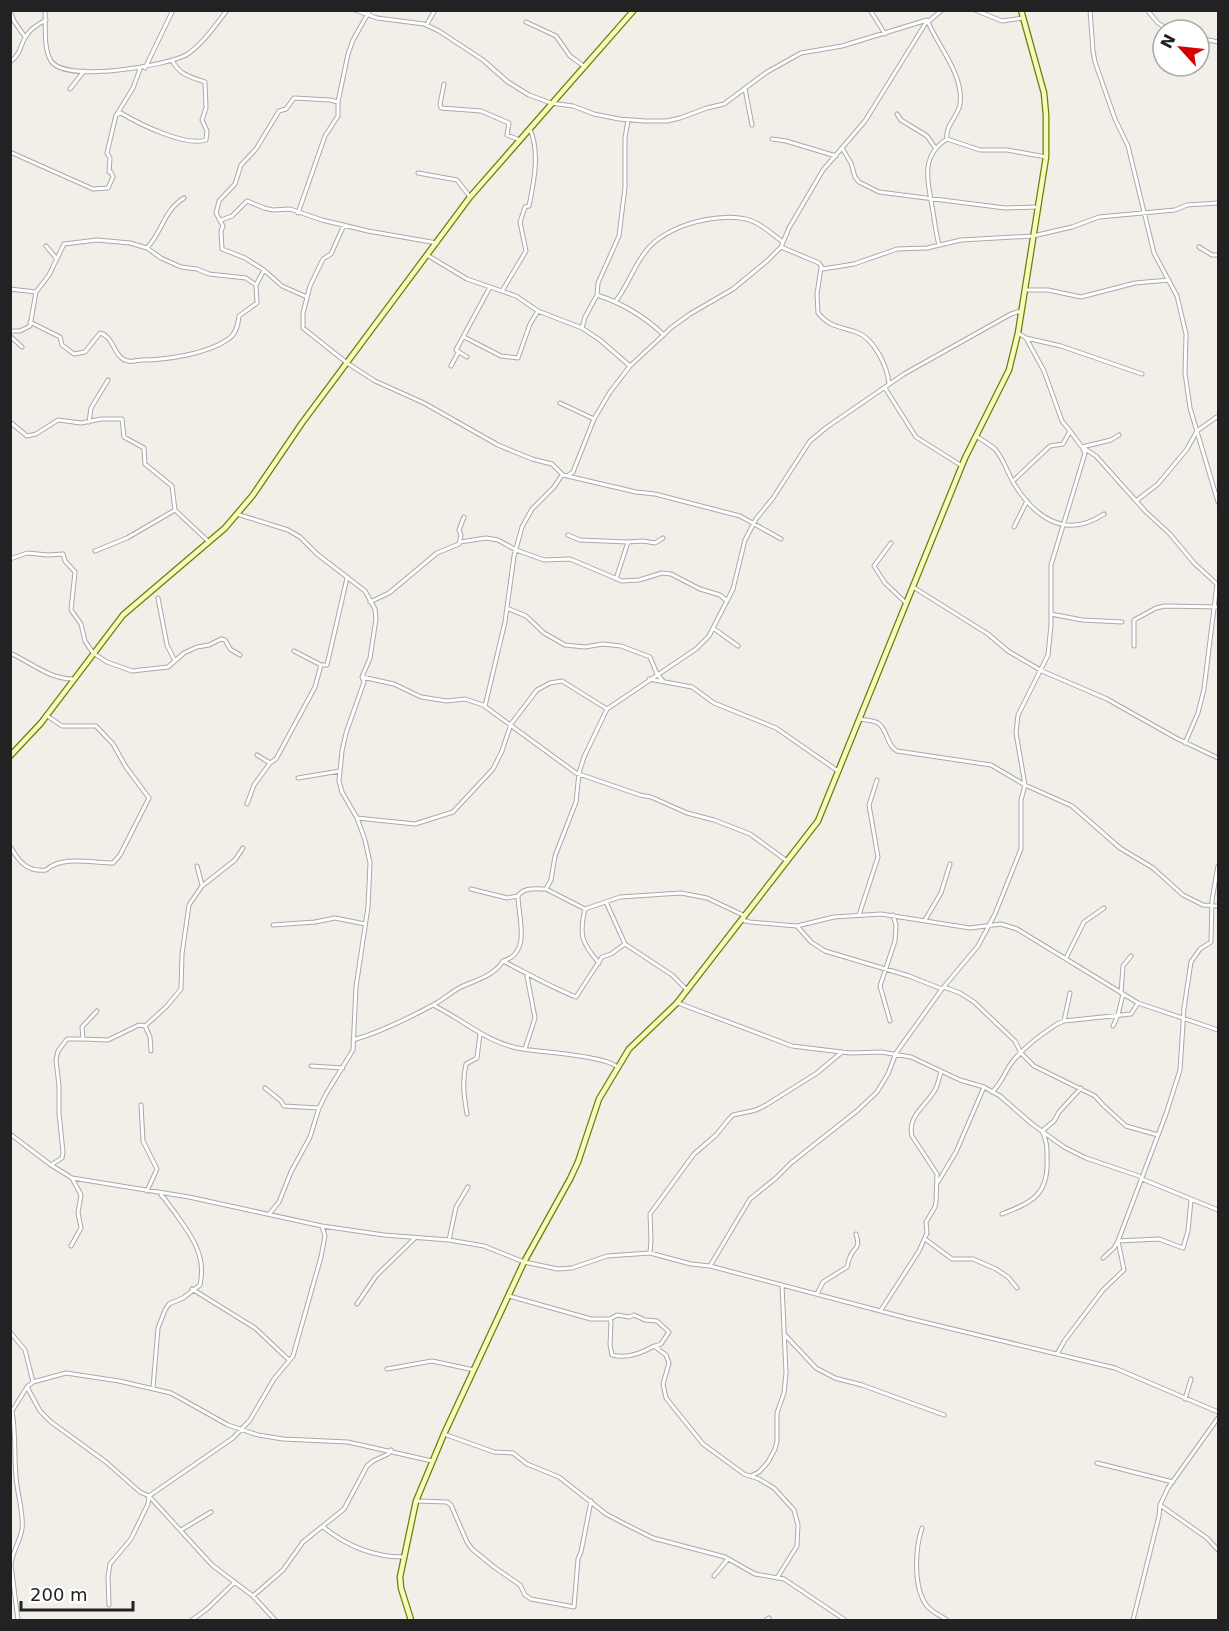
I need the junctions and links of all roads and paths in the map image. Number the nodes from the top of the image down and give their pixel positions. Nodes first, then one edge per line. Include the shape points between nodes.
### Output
1 (45, 10) edge
2 (173, 10) edge
3 (227, 10) edge
4 (355, 10) edge
5 (435, 10) edge
6 (634, 10) edge
7 (870, 10) edge
8 (942, 10) edge
9 (975, 10) edge
10 (1022, 10) edge
11 (1090, 10) edge
12 (10, 11) edge
13 (369, 13) edge
14 (1023, 18) junction
15 (46, 20) junction
16 (927, 21) junction
17 (526, 22) dead end
18 (427, 25) junction
19 (885, 34) junction
20 (25, 37) junction
21 (172, 60) junction
22 (10, 62) edge
23 (585, 67) junction
24 (142, 68) junction
25 (84, 71) junction
26 (444, 84) dead end
27 (70, 89) dead end
28 (745, 89) junction
29 (338, 102) junction
30 (551, 103) junction
31 (897, 114) dead end
32 (116, 115) junction
33 (628, 120) junction
34 (752, 125) dead end
35 (530, 129) junction
36 (772, 139) dead end
37 (948, 139) junction
38 (520, 140) junction
39 (842, 148) junction
40 (936, 149) junction
41 (10, 152) edge
42 (836, 156) junction
43 (1046, 157) junction
44 (418, 173) dead end
45 (928, 188) junction
46 (920, 196) junction
47 (470, 197) junction
48 (184, 198) dead end
49 (931, 200) junction
50 (1218, 203) edge
51 (1038, 207) junction
52 (298, 213) junction
53 (1145, 213) junction
54 (221, 220) junction
55 (344, 225) junction
56 (1033, 236) junction
57 (437, 243) junction
58 (782, 244) junction
59 (939, 245) junction
60 (46, 246) dead end
61 (1199, 247) dead end
62 (147, 248) junction
63 (427, 255) junction
64 (1218, 255) edge
65 (57, 259) junction
66 (821, 268) junction
67 (264, 270) junction
68 (1169, 280) junction
69 (256, 285) junction
70 (490, 287) junction
71 (10, 289) edge
72 (1025, 290) junction
73 (502, 291) junction
74 (36, 292) junction
75 (597, 295) junction
76 (307, 297) junction
77 (615, 302) junction
78 (538, 311) junction
79 (1021, 311) junction
80 (30, 322) junction
81 (582, 328) junction
82 (10, 331) edge
83 (1018, 333) junction
84 (664, 335) junction
85 (10, 336) edge
86 (464, 337) junction
87 (1026, 338) junction
88 (22, 347) dead end
89 (458, 352) junction
90 (467, 357) dead end
91 (347, 363) junction
92 (451, 366) dead end
93 (630, 366) junction
94 (1142, 374) dead end
95 (108, 380) dead end
96 (890, 383) junction
97 (885, 388) junction
98 (560, 403) dead end
99 (1218, 416) edge
100 (594, 418) junction
101 (10, 422) edge
102 (89, 422) junction
103 (1070, 431) junction
104 (1197, 431) junction
105 (1119, 435) dead end
106 (976, 436) junction
107 (1082, 447) junction
108 (962, 466) junction
109 (573, 472) junction
110 (565, 475) junction
111 (576, 478) junction
112 (1013, 481) junction
113 (1027, 501) junction
114 (1136, 501) junction
115 (1218, 502) edge
116 (176, 510) junction
117 (235, 514) junction
118 (1104, 514) dead end
119 (464, 517) dead end
120 (754, 523) junction
121 (1063, 525) junction
122 (1014, 527) dead end
123 (568, 535) dead end
124 (663, 538) dead end
125 (781, 539) dead end
126 (209, 542) junction
127 (460, 542) junction
128 (628, 542) junction
129 (891, 543) dead end
130 (516, 550) junction
131 (95, 552) dead end
132 (10, 559) edge
133 (347, 578) junction
134 (616, 579) junction
135 (1218, 585) edge
136 (913, 587) junction
137 (158, 598) dead end
138 (727, 601) junction
139 (370, 602) junction
140 (906, 603) junction
141 (1216, 607) edge
142 (507, 608) junction
143 (1051, 614) junction
144 (1122, 622) dead end
145 (713, 628) junction
146 (738, 646) dead end
147 (1134, 646) dead end
148 (294, 651) dead end
149 (10, 653) edge
150 (93, 653) junction
151 (240, 655) dead end
152 (175, 661) junction
153 (321, 665) junction
154 (1042, 671) junction
155 (657, 674) junction
156 (362, 676) junction
157 (74, 679) junction
158 (649, 680) junction
159 (663, 681) junction
160 (486, 705) junction
161 (607, 710) junction
162 (46, 715) junction
163 (859, 719) junction
164 (511, 724) junction
165 (1185, 743) junction
166 (257, 755) dead end
167 (10, 756) edge
168 (1218, 758) edge
169 (270, 763) junction
170 (339, 771) junction
171 (838, 771) junction
172 (579, 773) junction
173 (298, 778) dead end
174 (877, 780) dead end
175 (1025, 784) junction
176 (247, 804) dead end
177 (357, 818) junction
178 (10, 846) edge
179 (243, 848) dead end
180 (787, 861) junction
181 (950, 864) dead end
182 (197, 866) dead end
183 (1218, 866) edge
184 (202, 886) junction
185 (471, 889) dead end
186 (546, 889) junction
187 (518, 896) junction
188 (606, 902) junction
189 (1211, 905) junction
190 (1218, 906) edge
191 (1104, 908) dead end
192 (585, 909) junction
193 (859, 915) junction
194 (893, 915) junction
195 (742, 917) junction
196 (925, 920) junction
197 (365, 924) junction
198 (273, 925) dead end
199 (798, 926) junction
200 (987, 926) junction
201 (625, 944) junction
202 (1131, 956) dead end
203 (1066, 958) junction
204 (503, 961) junction
205 (598, 963) junction
206 (886, 971) junction
207 (527, 976) junction
208 (943, 988) junction
209 (687, 990) junction
210 (1070, 993) dead end
211 (1122, 993) junction
212 (676, 1003) junction
213 (1138, 1003) junction
214 (433, 1005) junction
215 (97, 1011) dead end
216 (1118, 1015) junction
217 (1183, 1018) junction
218 (890, 1021) dead end
219 (1064, 1021) junction
220 (145, 1026) junction
221 (1113, 1026) dead end
222 (1218, 1030) edge
223 (480, 1034) junction
224 (83, 1039) junction
225 (353, 1040) junction
226 (525, 1049) junction
227 (151, 1051) dead end
228 (842, 1052) junction
229 (896, 1053) junction
230 (1021, 1053) junction
231 (311, 1066) dead end
232 (617, 1067) junction
233 (343, 1068) junction
234 (941, 1072) junction
235 (984, 1087) junction
236 (265, 1088) dead end
237 (1081, 1088) junction
238 (992, 1092) junction
239 (141, 1105) dead end
240 (319, 1108) junction
241 (467, 1114) dead end
242 (1042, 1131) junction
243 (10, 1134) edge
244 (1158, 1135) junction
245 (51, 1165) junction
246 (937, 1174) junction
247 (942, 1176) junction
248 (72, 1178) junction
249 (1142, 1179) junction
250 (937, 1183) junction
251 (468, 1187) dead end
252 (147, 1191) junction
253 (160, 1194) junction
254 (1191, 1200) junction
255 (1218, 1210) edge
256 (269, 1214) junction
257 (1002, 1214) dead end
258 (322, 1226) junction
259 (856, 1234) dead end
260 (416, 1238) junction
261 (925, 1239) junction
262 (449, 1240) junction
263 (1118, 1241) junction
264 (71, 1246) dead end
265 (650, 1253) junction
266 (1103, 1258) dead end
267 (524, 1262) junction
268 (710, 1266) junction
269 (782, 1284) junction
270 (1017, 1288) dead end
271 (192, 1289) junction
272 (817, 1294) junction
273 (509, 1296) junction
274 (357, 1304) dead end
275 (882, 1310) junction
276 (612, 1320) junction
277 (10, 1332) edge
278 (786, 1336) junction
279 (654, 1347) junction
280 (1057, 1354) junction
281 (289, 1360) junction
282 (387, 1368) dead end
283 (475, 1370) junction
284 (1191, 1379) dead end
285 (33, 1382) junction
286 (27, 1388) junction
287 (153, 1388) junction
288 (1185, 1400) junction
289 (11, 1412) edge
290 (944, 1415) dead end
291 (1218, 1416) edge
292 (241, 1429) junction
293 (444, 1434) junction
294 (391, 1450) junction
295 (433, 1461) junction
296 (1097, 1463) dead end
297 (755, 1475) junction
298 (750, 1476) junction
299 (759, 1479) junction
300 (1173, 1482) junction
301 (149, 1496) junction
302 (416, 1501) junction
303 (591, 1501) junction
304 (1160, 1504) junction
305 (211, 1512) dead end
306 (323, 1527) junction
307 (922, 1528) dead end
308 (181, 1530) junction
309 (1218, 1550) edge
310 (403, 1557) junction
311 (728, 1559) junction
312 (714, 1576) dead end
313 (777, 1578) junction
314 (235, 1582) junction
315 (253, 1596) junction
316 (109, 1605) dead end
317 (18, 1620) edge
318 (192, 1620) edge
319 (275, 1620) edge
320 (411, 1620) edge
321 (846, 1620) edge
322 (947, 1620) edge
323 (1133, 1620) edge

1 - 15 street
2 - 24 street
3 - 21 street via 209,35 185,55
4 - 13 street
5 - 18 street
6 - 23 street
7 - 19 street
8 - 16 street
9 - 14 street via 1002,21
10 - 14 street
11 - 53 street via 1094,56 1114,119 1128,146
12 - 20 street
13 - 18 street
13 - 29 street via 348,54
14 - 43 street via 1044,93
15 - 20 street
15 - 25 street via 50,59 63,68
16 - 19 street
16 - 37 street via 960,86 959,109 948,128
16 - 39 street via 883,96
17 - 23 street via 556,36 570,56
18 - 30 street via 483,60 521,92
19 - 28 street via 801,53
20 - 22 street via 18,56
21 - 24 street
21 - 32 street via 191,79 205,82 206,108 202,120 206,140 179,138 121,113
23 - 30 street
24 - 25 street
24 - 32 street
25 - 27 street
26 - 38 street via 441,108 481,111 509,123 507,135
28 - 33 street via 724,104 680,118
28 - 34 street
29 - 52 street via 338,116 325,136
29 - 54 street via 294,98 286,110 279,111 256,149 241,165 235,184 219,201 216,213
30 - 33 street
30 - 35 street
31 - 40 street via 927,136
32 - 41 street via 107,153 113,177 108,188 93,189
33 - 75 street via 618,236 598,283
35 - 38 street
35 - 73 street via 535,157 530,206 525,207 520,222 526,250
36 - 42 street
37 - 40 street
37 - 43 street via 980,150
38 - 47 street
39 - 42 street
39 - 46 street via 859,182 879,192
40 - 45 street via 930,160
42 - 58 street via 822,171
43 - 51 street
44 - 47 street via 456,180
45 - 46 street
45 - 49 street
46 - 49 street
47 - 57 street
48 - 62 street via 170,208
49 - 51 street via 1005,208
49 - 59 street
50 - 53 street
51 - 56 street
52 - 54 street via 247,201 232,216
52 - 55 street
53 - 56 street via 1099,218
53 - 68 street via 1154,253
54 - 67 street via 222,249
55 - 57 street
55 - 76 street via 331,254 323,259
56 - 59 street
56 - 72 street
57 - 63 street
58 - 66 street via 819,263
58 - 77 street via 752,221 695,221 646,250
58 - 84 street via 733,289 690,314
59 - 66 street via 897,249 854,264
60 - 65 street
61 - 64 street
62 - 65 street via 116,240 78,241 64,244
62 - 69 street via 181,267 246,278
63 - 70 street via 467,279
63 - 91 street
65 - 74 street
66 - 96 street via 818,313 830,325 866,337
67 - 69 street
67 - 76 street via 282,286
68 - 72 street via 1136,283 1081,297
68 - 104 street via 1186,334 1185,373
69 - 80 street via 257,303 240,316 229,339 204,350 165,359 128,362 121,358 107,335 100,333 85,352 74,354 62,345 60,337
70 - 73 street
70 - 86 street
71 - 74 street
72 - 79 street
73 - 78 street
74 - 80 street
75 - 77 street
75 - 81 street
76 - 91 street via 303,328
77 - 84 street
78 - 81 street
78 - 86 street via 518,358 501,356
79 - 83 street
79 - 96 street
80 - 82 street via 23,330
81 - 93 street
83 - 87 street
83 - 106 street via 1009,370
84 - 93 street
85 - 88 street
86 - 89 street
87 - 94 street
87 - 103 street
89 - 90 street
89 - 92 street
91 - 110 street via 498,445 552,464
91 - 117 street via 253,495
93 - 100 street
95 - 102 street via 91,408
96 - 97 street
97 - 108 street via 916,437
97 - 120 street via 810,441
98 - 100 street
99 - 104 street
100 - 109 street
101 - 102 street via 27,436 58,420
102 - 116 street via 122,419 124,437 144,448 145,464 172,486
103 - 107 street
103 - 112 street via 1063,444 1050,446
104 - 114 street via 1188,449 1158,484
104 - 115 street
105 - 107 street
106 - 108 street
106 - 112 street via 996,450
107 - 114 street via 1096,456
107 - 121 street via 1080,470
108 - 136 street
109 - 110 street
109 - 111 street
110 - 111 street
110 - 130 street via 526,518
111 - 120 street via 687,502
112 - 113 street
113 - 121 street via 1035,512
113 - 122 street
114 - 135 street
116 - 126 street
116 - 131 street
117 - 126 street
117 - 133 street via 288,530
118 - 121 street via 1091,522
119 - 127 street
120 - 125 street
120 - 138 street
121 - 143 street via 1051,565
123 - 128 street via 580,540
124 - 128 street via 655,543
126 - 150 street via 123,615
127 - 130 street via 486,538
127 - 139 street via 437,553 389,593
128 - 134 street
129 - 140 street via 874,566
130 - 134 street via 544,560 570,559
130 - 142 street
132 - 150 street via 27,553 63,554 75,572 71,610
133 - 139 street via 365,591
133 - 153 street via 329,659 327,665
134 - 138 street via 639,580 671,574
135 - 141 street
136 - 140 street
136 - 154 street
137 - 152 street via 167,645
138 - 145 street
139 - 156 street via 375,620 370,658
140 - 163 street
141 - 147 street via 1156,608 1134,620
141 - 165 street via 1204,689
142 - 155 street via 526,616 565,645 621,646 650,657
142 - 160 street
143 - 144 street
143 - 154 street via 1049,650
145 - 146 street
145 - 155 street via 702,644
148 - 153 street
149 - 157 street via 43,672
150 - 152 street via 132,671 168,667
150 - 157 street
151 - 152 street via 221,639 197,646
153 - 169 street via 315,687 276,759
154 - 165 street via 1107,699
154 - 175 street via 1018,715 1016,733
155 - 158 street
155 - 159 street
156 - 160 street via 394,684 421,697 465,699
156 - 170 street via 364,682 346,733
157 - 162 street
158 - 159 street
158 - 161 street
159 - 171 street via 692,687 714,703 776,728
160 - 164 street
161 - 164 street via 562,681 537,690
161 - 172 street
162 - 167 street
162 - 178 street via 62,726 96,726 113,744 149,798 112,863 64,862 52,864 46,870 31,870
163 - 171 street
163 - 175 street via 881,726 897,752 991,765
164 - 172 street via 557,761
164 - 177 street via 493,769 453,812 415,824
165 - 168 street
166 - 169 street
169 - 176 street via 254,785
170 - 173 street
170 - 177 street via 342,792
171 - 180 street via 818,821
172 - 180 street via 734,827
172 - 186 street via 576,802
174 - 193 street via 869,805 878,857
175 - 189 street via 1072,806 1183,895
175 - 200 street via 1018,860
177 - 197 street via 370,863
179 - 184 street
180 - 195 street
181 - 196 street via 941,892
182 - 184 street
183 - 189 street
184 - 220 street via 189,905 181,989
185 - 187 street via 507,898
186 - 187 street via 527,889
186 - 192 street
187 - 204 street via 521,939 516,951
188 - 192 street
188 - 195 street via 620,897 681,893 708,898
188 - 201 street
189 - 190 street
189 - 217 street via 1211,942 1191,962
191 - 203 street via 1084,922
192 - 205 street via 583,944
193 - 194 street
193 - 199 street via 834,916
194 - 196 street
194 - 206 street via 895,941
195 - 199 street via 750,922
195 - 209 street
196 - 200 street via 970,928
197 - 198 street via 335,918
197 - 225 street
199 - 206 street via 818,948
200 - 203 street via 1001,924 1017,929
200 - 208 street via 978,946
201 - 205 street
201 - 209 street via 672,975
202 - 211 street via 1123,966
203 - 211 street
204 - 207 street
204 - 214 street via 485,977
205 - 207 street via 576,997
206 - 208 street
206 - 218 street via 880,986
207 - 226 street via 535,1018
208 - 229 street
208 - 230 street via 974,1002 1015,1041
209 - 212 street
210 - 219 street
211 - 213 street
211 - 216 street
212 - 228 street via 792,1046
212 - 232 street via 629,1049
213 - 216 street via 1131,1014
213 - 217 street
214 - 223 street
214 - 225 street via 394,1026
215 - 224 street via 82,1027
216 - 219 street
216 - 221 street
217 - 222 street
217 - 244 street via 1180,1070
219 - 230 street
220 - 224 street via 139,1025 108,1040
220 - 227 street
223 - 226 street
223 - 241 street via 477,1058 466,1064 463,1087
224 - 245 street via 67,1039 58,1052 63,1152 62,1158
225 - 233 street via 353,1050
226 - 232 street via 607,1060
228 - 229 street
228 - 265 street via 766,1105 733,1115 694,1154 650,1214
229 - 234 street
229 - 268 street via 877,1092 750,1199
230 - 237 street via 1045,1073
230 - 238 street
231 - 233 street
232 - 267 street via 599,1099 570,1179
233 - 240 street
234 - 235 street
234 - 246 street via 935,1091 913,1120 911,1129
235 - 238 street
235 - 247 street
236 - 240 street via 284,1106
237 - 242 street
237 - 244 street via 1095,1096 1122,1123
238 - 242 street
239 - 252 street via 143,1141 157,1169
240 - 256 street via 310,1137 279,1202
242 - 249 street via 1078,1154
242 - 257 street via 1048,1142 1047,1180 1036,1197
243 - 245 street
244 - 249 street
245 - 248 street
246 - 247 street
246 - 250 street
247 - 250 street
248 - 252 street
248 - 264 street via 81,1195 81,1228
249 - 254 street
249 - 263 street
250 - 261 street
251 - 262 street via 456,1207
252 - 253 street
253 - 256 street
253 - 271 street via 198,1249 201,1282
254 - 255 street
254 - 263 street via 1183,1248 1159,1239
256 - 258 street
258 - 260 street
258 - 281 street via 325,1236 321,1257 296,1350
259 - 272 street via 858,1247 847,1268 823,1282
260 - 262 street
260 - 274 street via 376,1276
261 - 270 street via 952,1259 973,1259 996,1269
261 - 275 street
262 - 267 street via 484,1246
263 - 266 street
263 - 280 street via 1124,1270 1103,1290
265 - 267 street via 607,1256 558,1269
265 - 268 street
267 - 273 street
268 - 269 street
269 - 272 street
269 - 278 street
271 - 281 street via 255,1328
271 - 287 street via 165,1310 158,1328
272 - 275 street
273 - 276 street via 591,1319
273 - 283 street
275 - 280 street
276 - 279 street via 610,1352 614,1356
276 - 279 street via 616,1315 634,1315 657,1321 669,1332
277 - 285 street via 25,1350
278 - 290 street via 816,1368 835,1378
278 - 297 street via 785,1384 777,1413 777,1441 772,1455
279 - 298 street via 668,1360 663,1384 670,1404 703,1444
280 - 288 street via 1115,1368
281 - 292 street
282 - 283 street via 432,1361
283 - 293 street
284 - 288 street
285 - 286 street
285 - 287 street via 76,1373
286 - 289 street
286 - 301 street via 51,1422
287 - 292 street via 171,1393
288 - 291 street
289 - 317 street via 22,1522 11,1565
291 - 300 street
292 - 294 street via 283,1439 348,1442
292 - 301 street via 222,1447
293 - 295 street
293 - 303 street via 494,1452 513,1453 527,1464 559,1477
294 - 295 street
294 - 306 street via 367,1466 344,1509
295 - 302 street
296 - 300 street
297 - 298 street
297 - 299 street
298 - 299 street
299 - 313 street via 789,1503 798,1525 797,1546
300 - 304 street
301 - 308 street
301 - 316 street via 131,1539 110,1564
302 - 303 street via 451,1505 472,1549 520,1585 525,1595 574,1607 578,1559
302 - 310 street
303 - 311 street via 606,1514 652,1538
304 - 309 street
304 - 323 street
305 - 308 street
306 - 310 street via 348,1545 377,1555
306 - 315 street via 303,1542 283,1570
307 - 322 street via 916,1551 920,1589 928,1608
308 - 314 street
310 - 320 street via 401,1588
311 - 312 street
311 - 313 street via 754,1574
313 - 321 street
314 - 315 street
314 - 318 street
315 - 319 street

